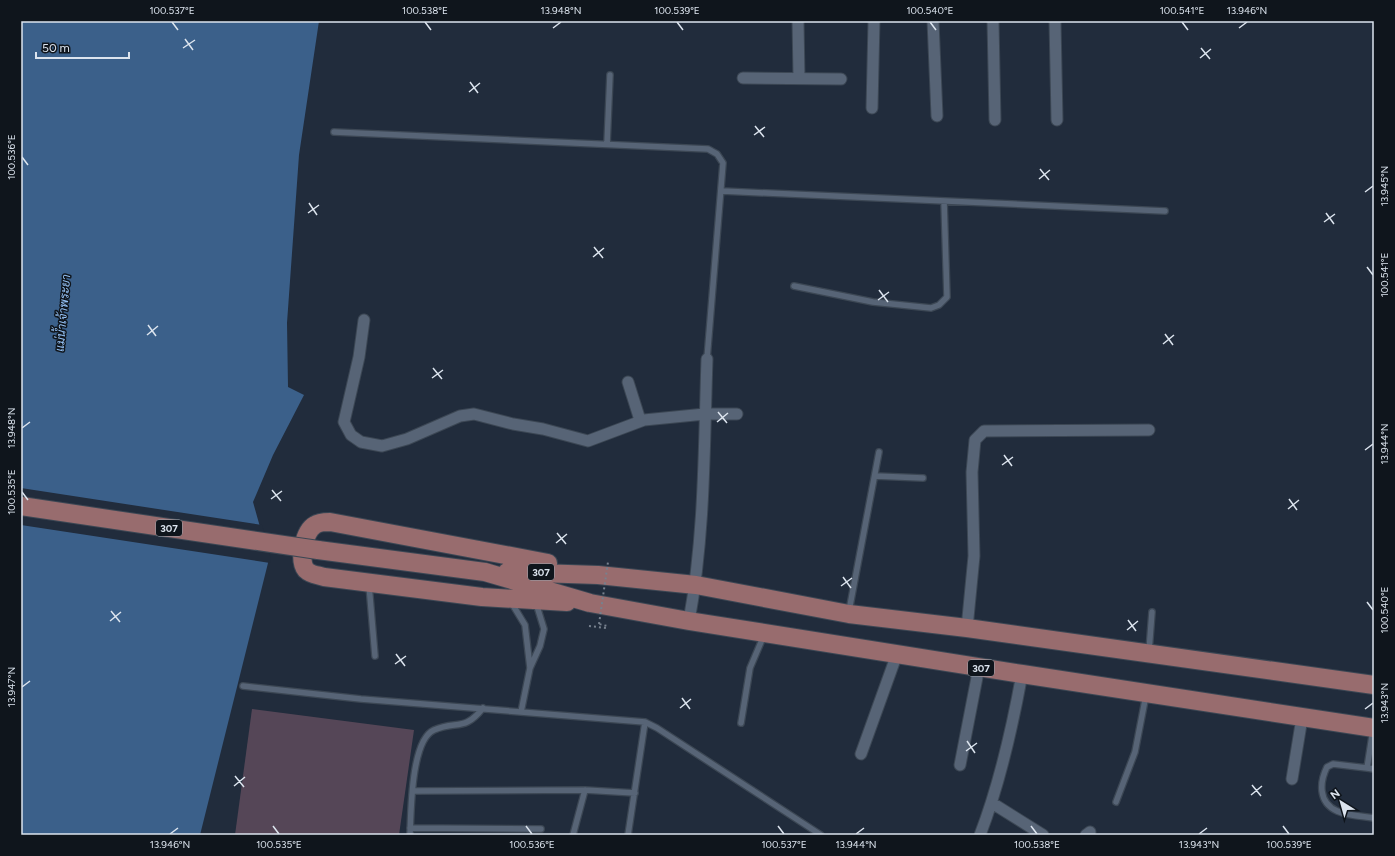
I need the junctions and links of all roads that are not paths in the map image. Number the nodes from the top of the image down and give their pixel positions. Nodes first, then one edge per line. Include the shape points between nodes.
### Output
1 (798, 21) edge
2 (874, 21) edge
3 (933, 21) edge
4 (993, 21) edge
5 (1055, 21) edge
6 (610, 75) dead end
7 (799, 77) junction
8 (743, 78) dead end
9 (841, 79) dead end
10 (872, 108) dead end
11 (938, 116) dead end
12 (995, 120) dead end
13 (1057, 120) dead end
14 (334, 132) dead end
15 (607, 144) junction
16 (722, 191) junction
17 (944, 201) junction
18 (1165, 211) dead end
19 (794, 286) dead end
20 (364, 320) dead end
21 (707, 359) joint
22 (628, 382) dead end
23 (705, 414) junction
24 (736, 414) dead end
25 (640, 420) junction
26 (1148, 430) dead end
27 (879, 452) dead end
28 (874, 476) junction
29 (923, 478) dead end
30 (21, 506) edge
31 (603, 569) junction
32 (484, 572) junction
33 (369, 583) junction
34 (696, 585) junction
35 (509, 599) junction
36 (535, 601) junction
37 (590, 603) junction
38 (1152, 612) dead end
39 (849, 614) junction
40 (689, 621) junction
41 (967, 628) junction
42 (765, 633) junction
43 (897, 654) junction
44 (1149, 654) junction
45 (375, 656) dead end
46 (979, 667) junction
47 (530, 668) junction
48 (1022, 674) junction
49 (1374, 685) edge
50 (243, 686) dead end
51 (1147, 694) junction
52 (483, 708) junction
53 (521, 712) junction
54 (1302, 718) junction
55 (645, 722) junction
56 (741, 722) dead end
57 (1374, 728) edge
58 (861, 754) dead end
59 (960, 765) dead end
60 (1367, 768) junction
61 (1374, 769) edge
62 (1292, 779) dead end
63 (585, 790) junction
64 (414, 791) junction
65 (635, 793) junction
66 (1116, 802) dead end
67 (992, 803) junction
68 (1374, 818) edge
69 (410, 828) junction
70 (541, 828) dead end
71 (410, 835) edge
72 (573, 835) edge
73 (628, 835) edge
74 (821, 835) edge
75 (980, 835) edge
76 (1043, 835) edge

1 - 7 street
2 - 10 street
3 - 11 street
4 - 12 street
5 - 13 street
6 - 15 lane
7 - 8 street
7 - 9 street
14 - 15 lane
15 - 16 lane via 708,149 717,154 723,163
16 - 17 lane
16 - 21 lane
17 - 18 lane
17 - 19 lane via 947,296 939,305 931,308 873,302
20 - 25 street via 359,357 344,422 351,435 361,442 382,446 407,439 460,416 474,414 588,441
21 - 23 street
22 - 25 street
23 - 24 street
23 - 25 street
23 - 34 street via 703,509
26 - 41 street via 984,431 979,434 975,440 972,472 974,556
27 - 28 lane
28 - 29 lane
28 - 39 lane
30 - 32 main road, 307, bridge
31 - 32 main road, 307
31 - 33 main road via 507,556 357,526 323,522 311,528 302,555 306,570 318,576
31 - 34 main road, 307
32 - 37 main road, 307
33 - 35 main road
33 - 45 lane
34 - 39 main road, 307
34 - 40 street
35 - 36 main road
35 - 47 lane via 525,626
36 - 37 main road
36 - 47 lane via 544,629
37 - 40 main road, 307
38 - 44 lane
39 - 41 main road, 307
40 - 42 main road, 307
41 - 44 main road, 307
42 - 43 main road, 307
42 - 56 lane via 750,668
43 - 46 main road, 307
43 - 58 street
44 - 49 main road, 307
46 - 48 main road, 307
46 - 59 street
47 - 53 lane
48 - 51 main road, 307
48 - 67 street via 1011,736
50 - 52 lane via 361,699
51 - 54 main road, 307
51 - 66 lane via 1135,752
52 - 53 lane
52 - 64 lane via 466,724 434,730 425,738 417,757
53 - 55 lane
54 - 57 main road, 307
54 - 62 street
55 - 65 lane
55 - 74 lane
57 - 60 lane
60 - 61 lane
60 - 68 lane via 1332,764 1327,767 1321,784 1323,800 1334,811
63 - 64 lane
63 - 65 lane
63 - 72 lane
64 - 69 lane
65 - 73 lane
67 - 75 street
67 - 76 street
69 - 70 lane
69 - 71 lane

